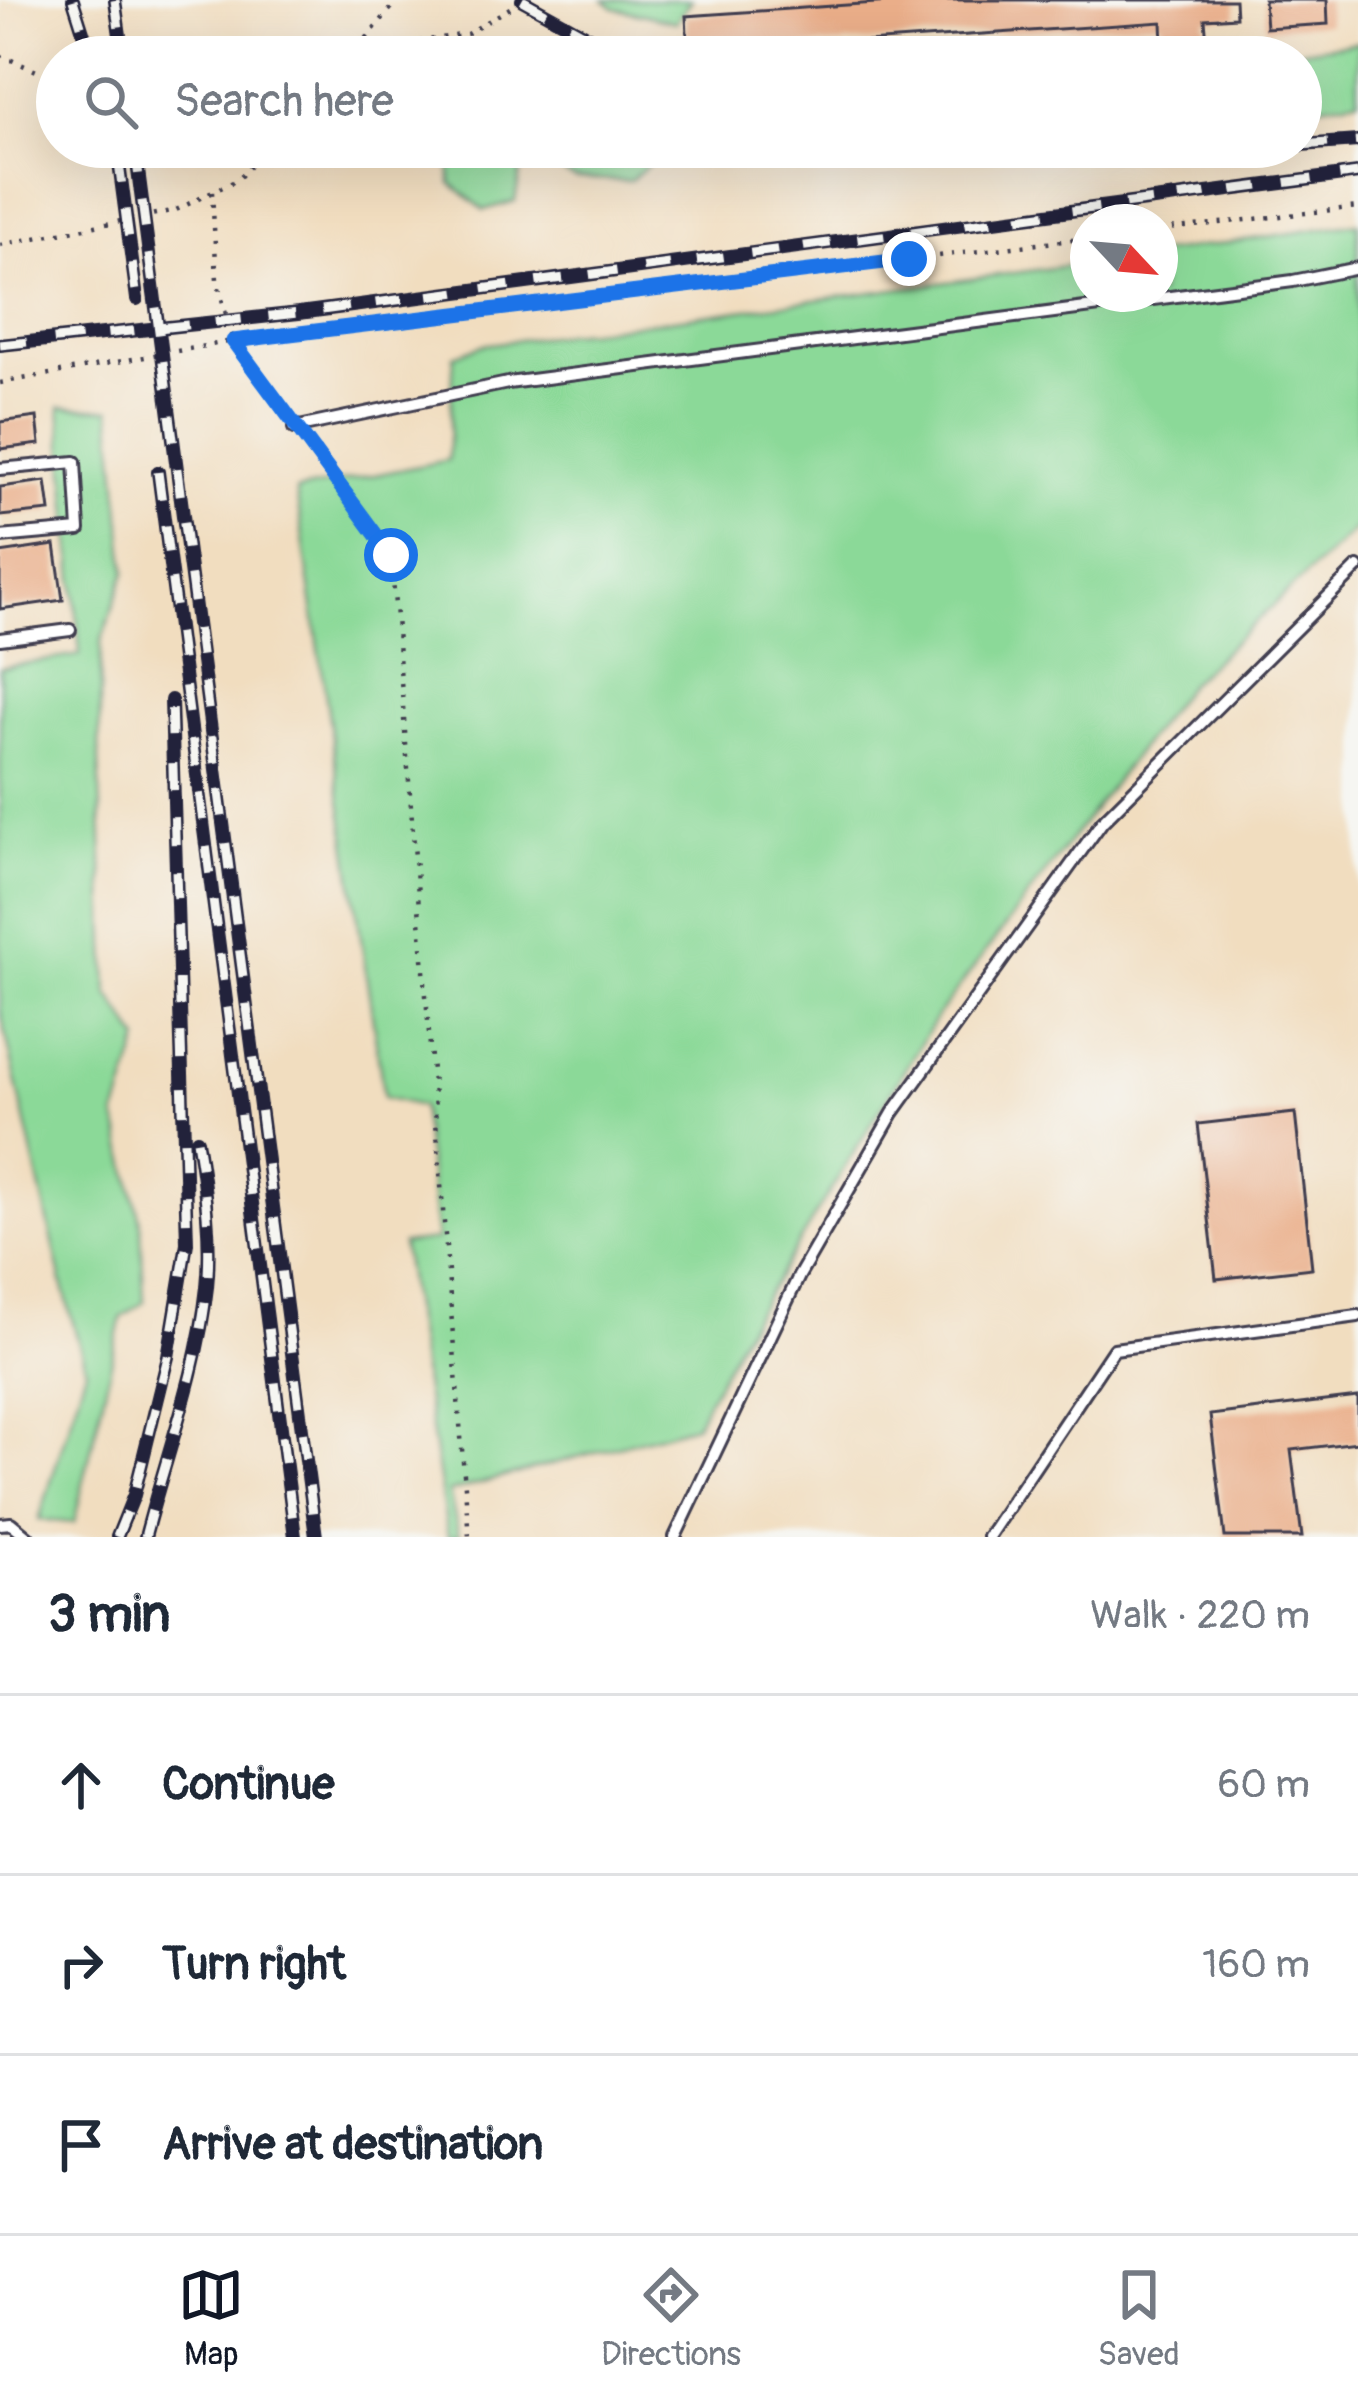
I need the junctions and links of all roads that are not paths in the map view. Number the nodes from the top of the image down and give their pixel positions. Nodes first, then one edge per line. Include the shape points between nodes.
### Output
1 (1358, 268) edge
2 (294, 428) road end
3 (0, 469) edge
4 (0, 537) edge
5 (1358, 567) edge
6 (70, 630) dead end
7 (0, 639) edge
8 (1358, 1316) edge
9 (0, 1524) edge
10 (28, 1537) edge
11 (675, 1537) edge
12 (988, 1537) edge

1 - 2 lane via 508,383
3 - 4 lane via 75,461 79,530
5 - 11 lane via 1102,823 907,1094 800,1276
6 - 7 lane
8 - 12 lane via 1114,1349
9 - 10 lane

